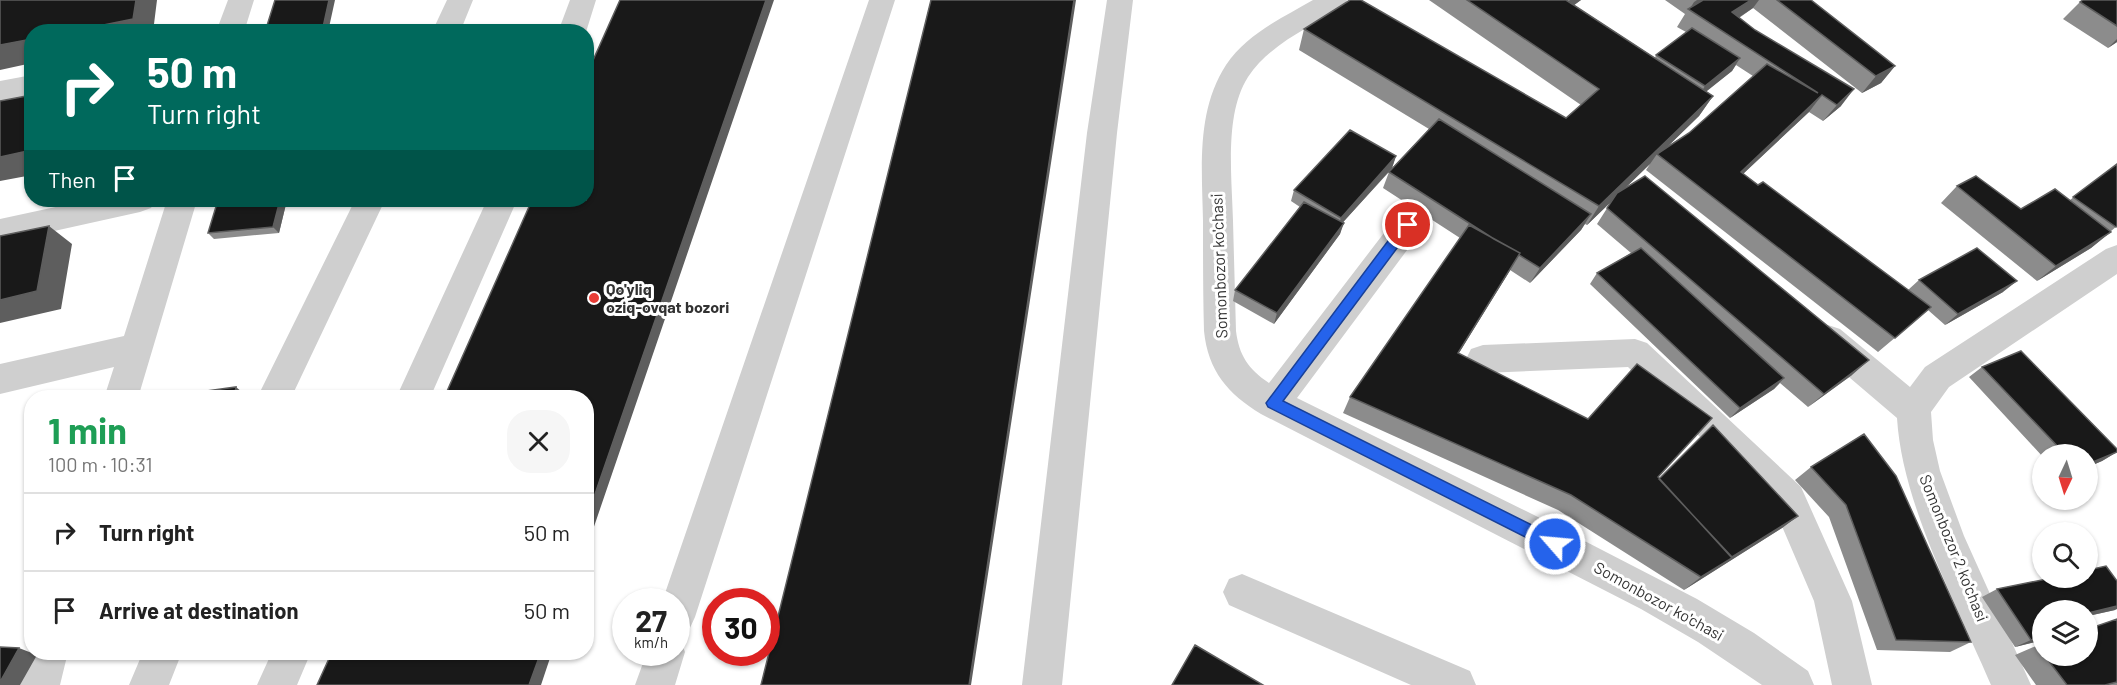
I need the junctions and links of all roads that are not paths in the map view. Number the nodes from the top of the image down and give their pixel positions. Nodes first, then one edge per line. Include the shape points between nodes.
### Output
1 (241, 0) edge
2 (460, 0) edge
3 (583, 0) edge
4 (882, 0) edge
5 (1120, 0) edge
6 (1334, 0) edge
7 (233, 24) edge
8 (450, 24) edge
9 (575, 24) edge
10 (24, 86) edge
11 (0, 91) edge
12 (108, 207) edge
13 (180, 207) edge
14 (367, 207) edge
15 (499, 207) edge
16 (1408, 225) dead end
17 (0, 231) edge
18 (2117, 258) edge
19 (1805, 320) edge
20 (134, 348) junction
21 (1483, 359) dead end
22 (0, 379) edge
23 (123, 390) edge
24 (278, 390) edge
25 (416, 390) edge
26 (1273, 403) junction
27 (1914, 411) junction
28 (686, 588) edge
29 (1242, 592) dead end
30 (47, 660) edge
31 (159, 660) edge
32 (288, 660) edge
33 (662, 666) edge
34 (40, 685) edge
35 (148, 685) edge
36 (277, 685) edge
37 (656, 685) edge
38 (1042, 685) edge
39 (1456, 685) edge
40 (1794, 685) edge
41 (1852, 685) edge
42 (2011, 685) edge

1 - 7 street
2 - 8 street
3 - 9 street
4 - 28 street
5 - 38 street
6 - 26 street, Somonbozor ko'chasi via 1270,38 1245,60 1226,94 1219,121 1222,351 1239,380
10 - 11 street
12 - 17 street
13 - 20 street
14 - 24 street
15 - 25 street
16 - 26 street
18 - 27 street via 1937,377
19 - 27 street
20 - 22 street
20 - 23 street
21 - 41 street via 1635,353 1788,500 1833,601
26 - 40 street, Somonbozor ko'chasi via 1634,585 1699,622
27 - 42 street, Somonbozor 2 ko'chasi via 1922,471 1946,537
29 - 39 street
30 - 34 street
31 - 35 street
32 - 36 street
33 - 37 street

